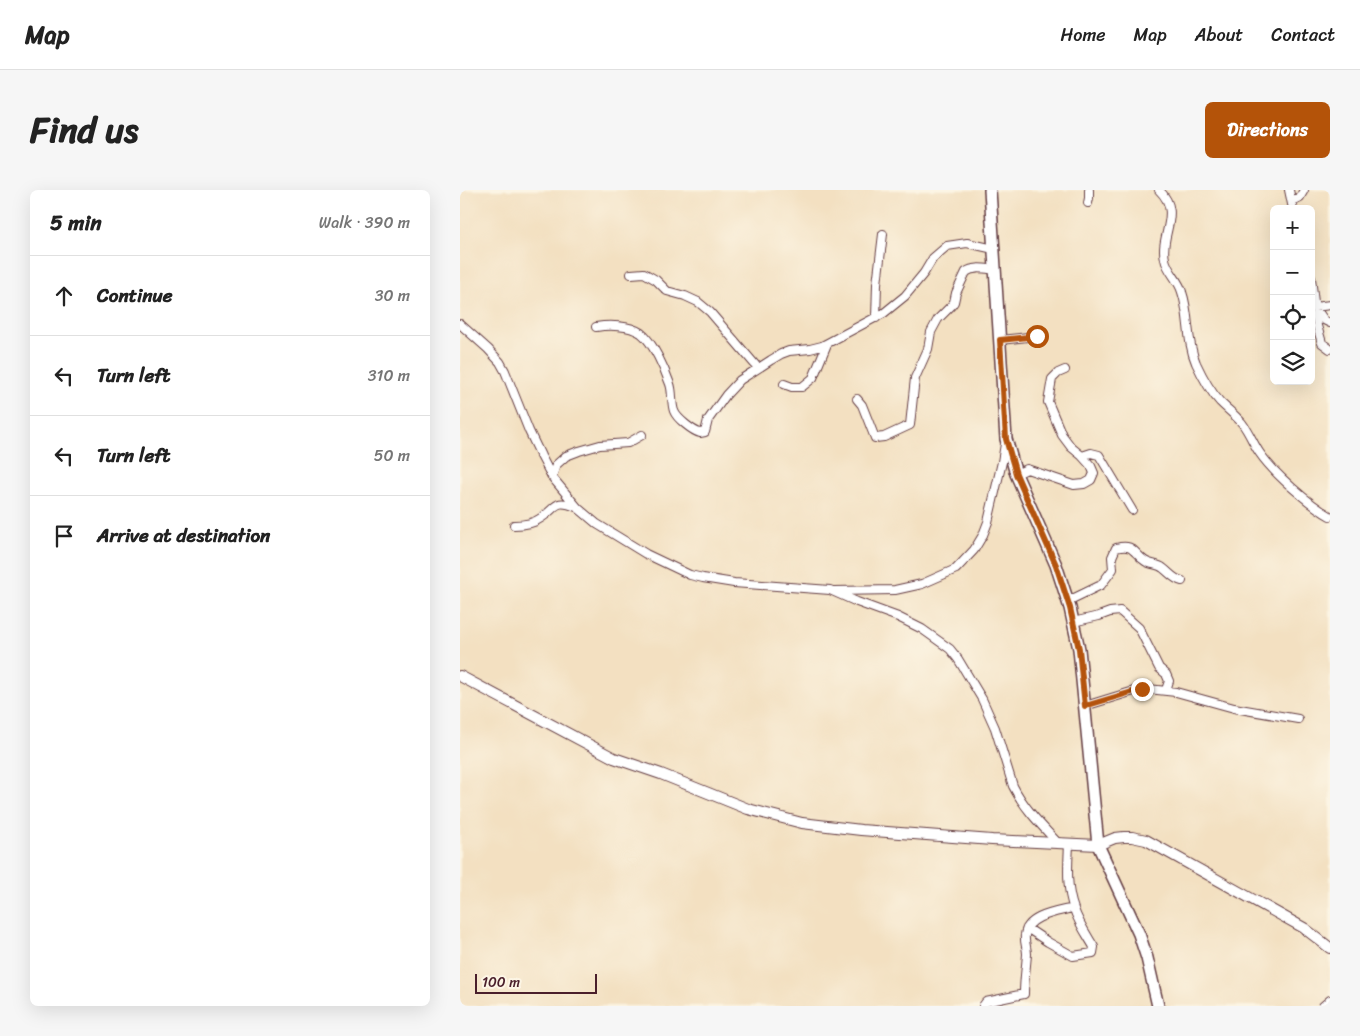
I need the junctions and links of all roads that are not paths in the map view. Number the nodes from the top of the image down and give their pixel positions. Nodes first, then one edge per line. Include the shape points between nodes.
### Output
1 (990, 190) edge
2 (1089, 190) edge
3 (1159, 190) edge
4 (1289, 190) edge
5 (1304, 190) edge
6 (1088, 203) dead end
7 (1292, 205) edge
8 (883, 234) dead end
9 (994, 248) junction
10 (996, 270) junction
11 (631, 274) dead end
12 (1330, 305) edge
13 (1315, 307) junction
14 (876, 318) junction
15 (1330, 323) edge
16 (460, 324) edge
17 (596, 327) dead end
18 (1037, 336) dead end
19 (1000, 340) junction
20 (826, 344) junction
21 (1330, 349) edge
22 (758, 368) junction
23 (1065, 370) dead end
24 (784, 384) dead end
25 (857, 399) dead end
26 (642, 435) dead end
27 (1006, 439) junction
28 (1082, 456) junction
29 (1016, 474) junction
30 (552, 477) junction
31 (578, 508) junction
32 (1132, 510) dead end
33 (1330, 516) edge
34 (514, 525) dead end
35 (1182, 581) dead end
36 (830, 590) junction
37 (1068, 602) junction
38 (1073, 622) junction
39 (460, 676) edge
40 (1166, 690) junction
41 (1085, 706) junction
42 (1298, 719) dead end
43 (1058, 843) junction
44 (1069, 844) junction
45 (1098, 845) junction
46 (1073, 908) junction
47 (1027, 928) junction
48 (1330, 948) edge
49 (1330, 1000) edge
50 (983, 1006) edge
51 (1158, 1006) edge
52 (1323, 1006) edge

1 - 9 main road
2 - 6 street
3 - 33 street via 1166,198 1170,214 1165,261 1182,290 1196,363 1215,396 1244,426 1258,451 1274,470
4 - 7 street
5 - 7 street
8 - 14 street
9 - 10 main road
9 - 14 street via 967,243 948,246 933,258 905,296
10 - 19 main road
10 - 25 street via 978,268 966,272 954,302 934,324 928,349 915,378 910,425 875,438
11 - 22 street via 644,273 667,291 698,302
12 - 13 street
13 - 15 street
13 - 21 street via 1322,343
14 - 20 street
16 - 30 street via 488,348 502,367
17 - 22 street via 618,326 641,333 667,377 674,411 700,433 704,432 708,420 733,387
18 - 19 street
19 - 27 main road
20 - 22 street via 789,351
20 - 24 street via 813,378 802,387
23 - 28 street via 1052,379 1048,402 1062,435
26 - 30 street via 628,443 600,445 566,456 556,465
27 - 29 main road
27 - 36 street via 988,522 974,550 956,569 922,584 895,590
28 - 29 street via 1094,473 1084,484 1074,485 1027,469
28 - 32 street via 1098,455
29 - 37 main road via 1056,565
30 - 31 street
31 - 34 street via 560,504 541,519 526,525
31 - 36 street via 597,524 646,554 690,575 734,583
35 - 37 street via 1176,580 1163,567 1146,562 1129,546 1122,546 1116,548 1112,557 1113,569 1101,585
36 - 43 street via 922,629 950,649 996,728 1017,794
37 - 38 main road
38 - 40 street via 1120,611 1139,628 1159,668 1166,674 1169,681
38 - 41 main road
39 - 43 street via 614,758 776,817 824,826
40 - 41 street via 1142,689
40 - 42 street via 1234,708
41 - 45 main road
43 - 44 street
44 - 45 street
44 - 46 street via 1067,868
45 - 48 street via 1124,837 1146,840 1304,928
45 - 51 main road via 1139,934
46 - 47 street via 1049,914
46 - 47 street via 1094,947 1093,953 1073,956
47 - 50 street via 1024,994 986,1002
49 - 52 street

